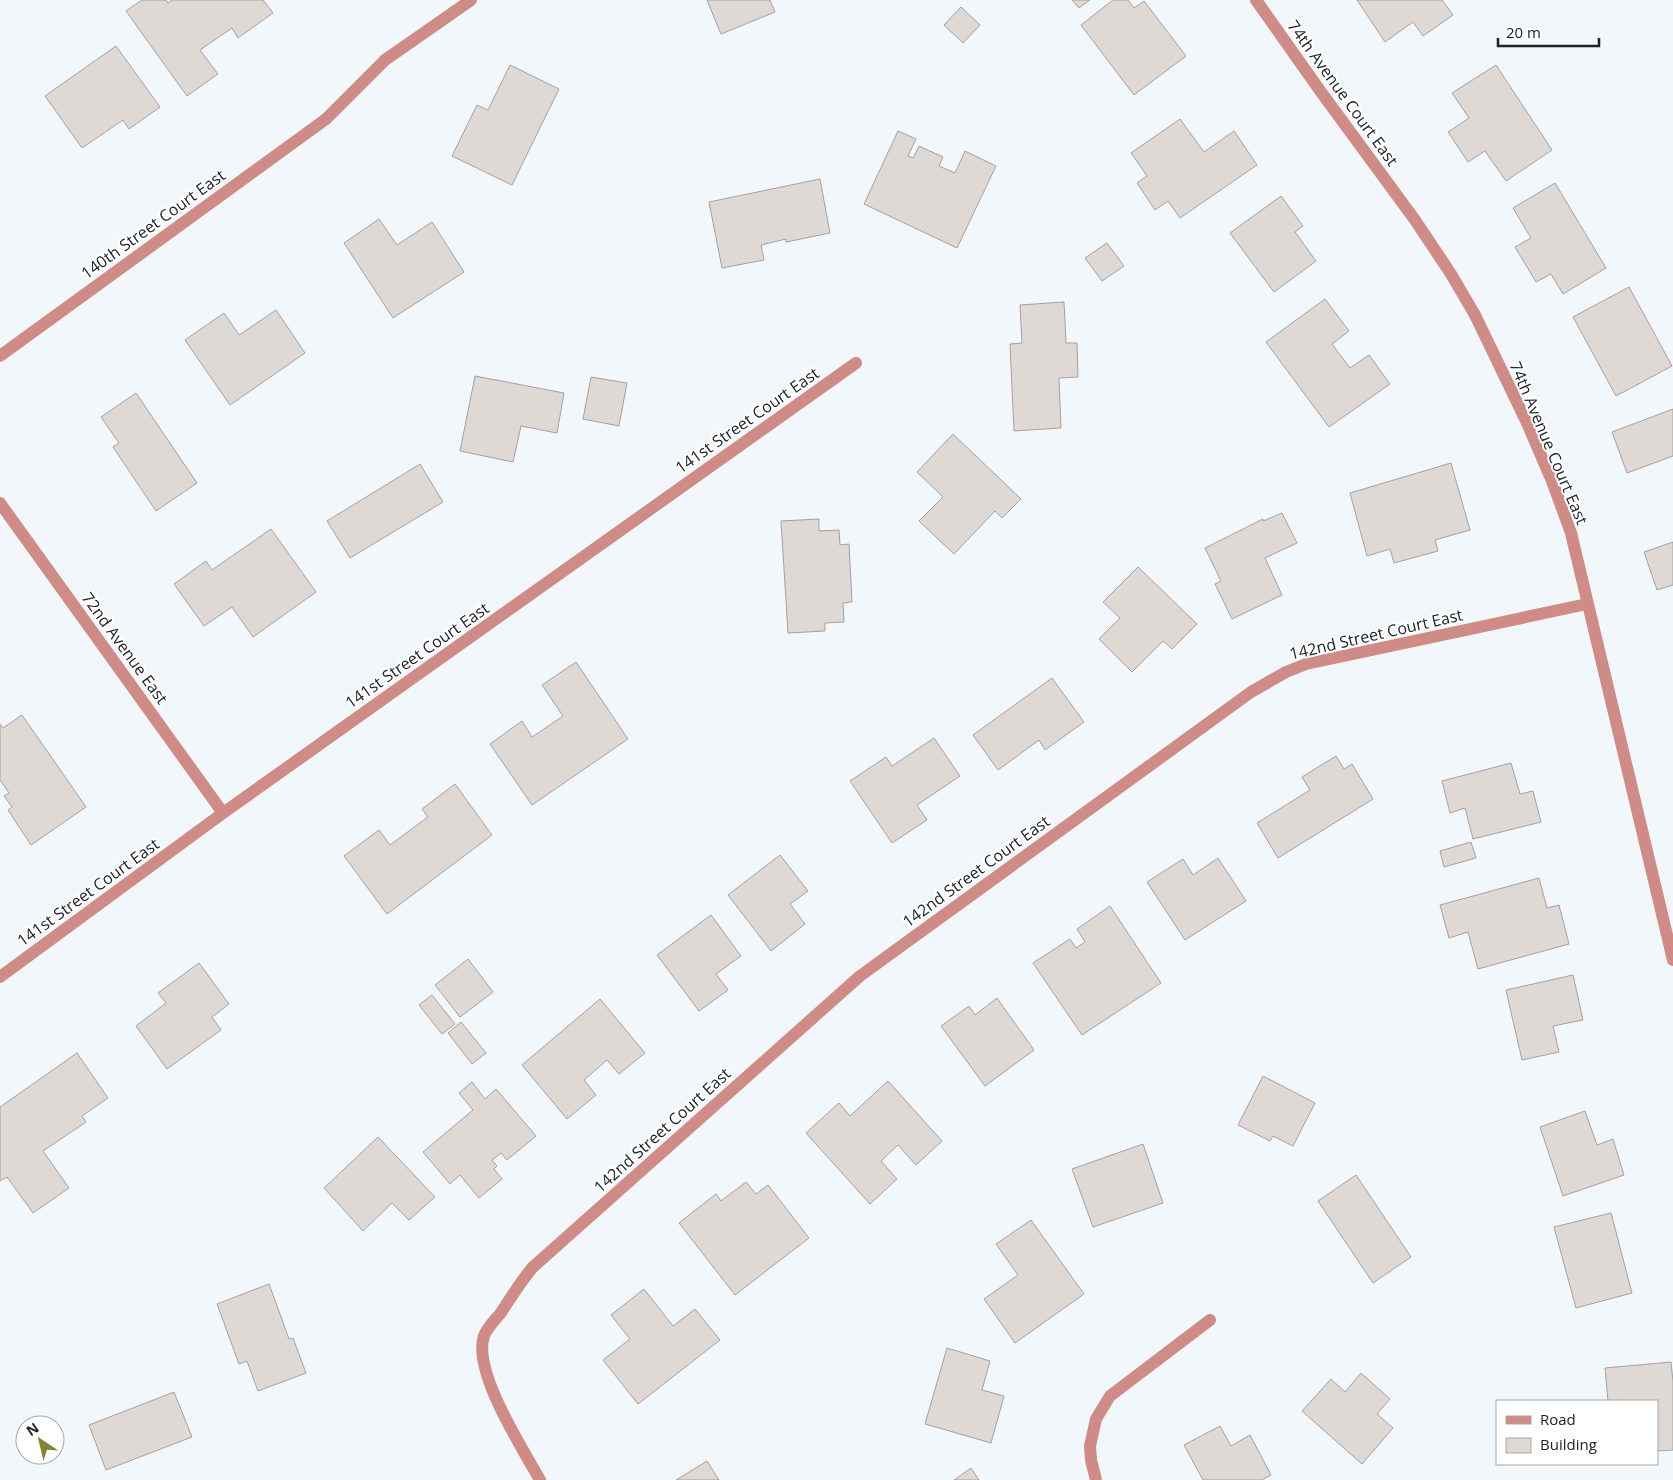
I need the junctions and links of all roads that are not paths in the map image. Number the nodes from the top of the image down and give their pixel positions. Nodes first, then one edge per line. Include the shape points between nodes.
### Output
1 (471, 0) edge
2 (1256, 0) edge
3 (0, 356) edge
4 (856, 363) dead end
5 (0, 503) edge
6 (1587, 604) junction
7 (223, 813) junction
8 (1673, 960) edge
9 (0, 977) edge
10 (1210, 1320) dead end
11 (540, 1480) edge
12 (1096, 1480) edge

1 - 3 street, 140th Street Court East via 385,60 326,119
2 - 6 street, 74th Avenue Court East via 1415,220 1475,315 1552,481 1571,533
4 - 7 street, 141st Street Court East
5 - 7 street, 72nd Avenue East
6 - 8 street, 74th Avenue Court East
6 - 11 street, 142nd Street Court East via 1306,664 1286,672 1251,692 860,976 533,1267 484,1336 486,1371 499,1406
7 - 9 street, 141st Street Court East
10 - 12 street via 1110,1396 1096,1419 1090,1446

